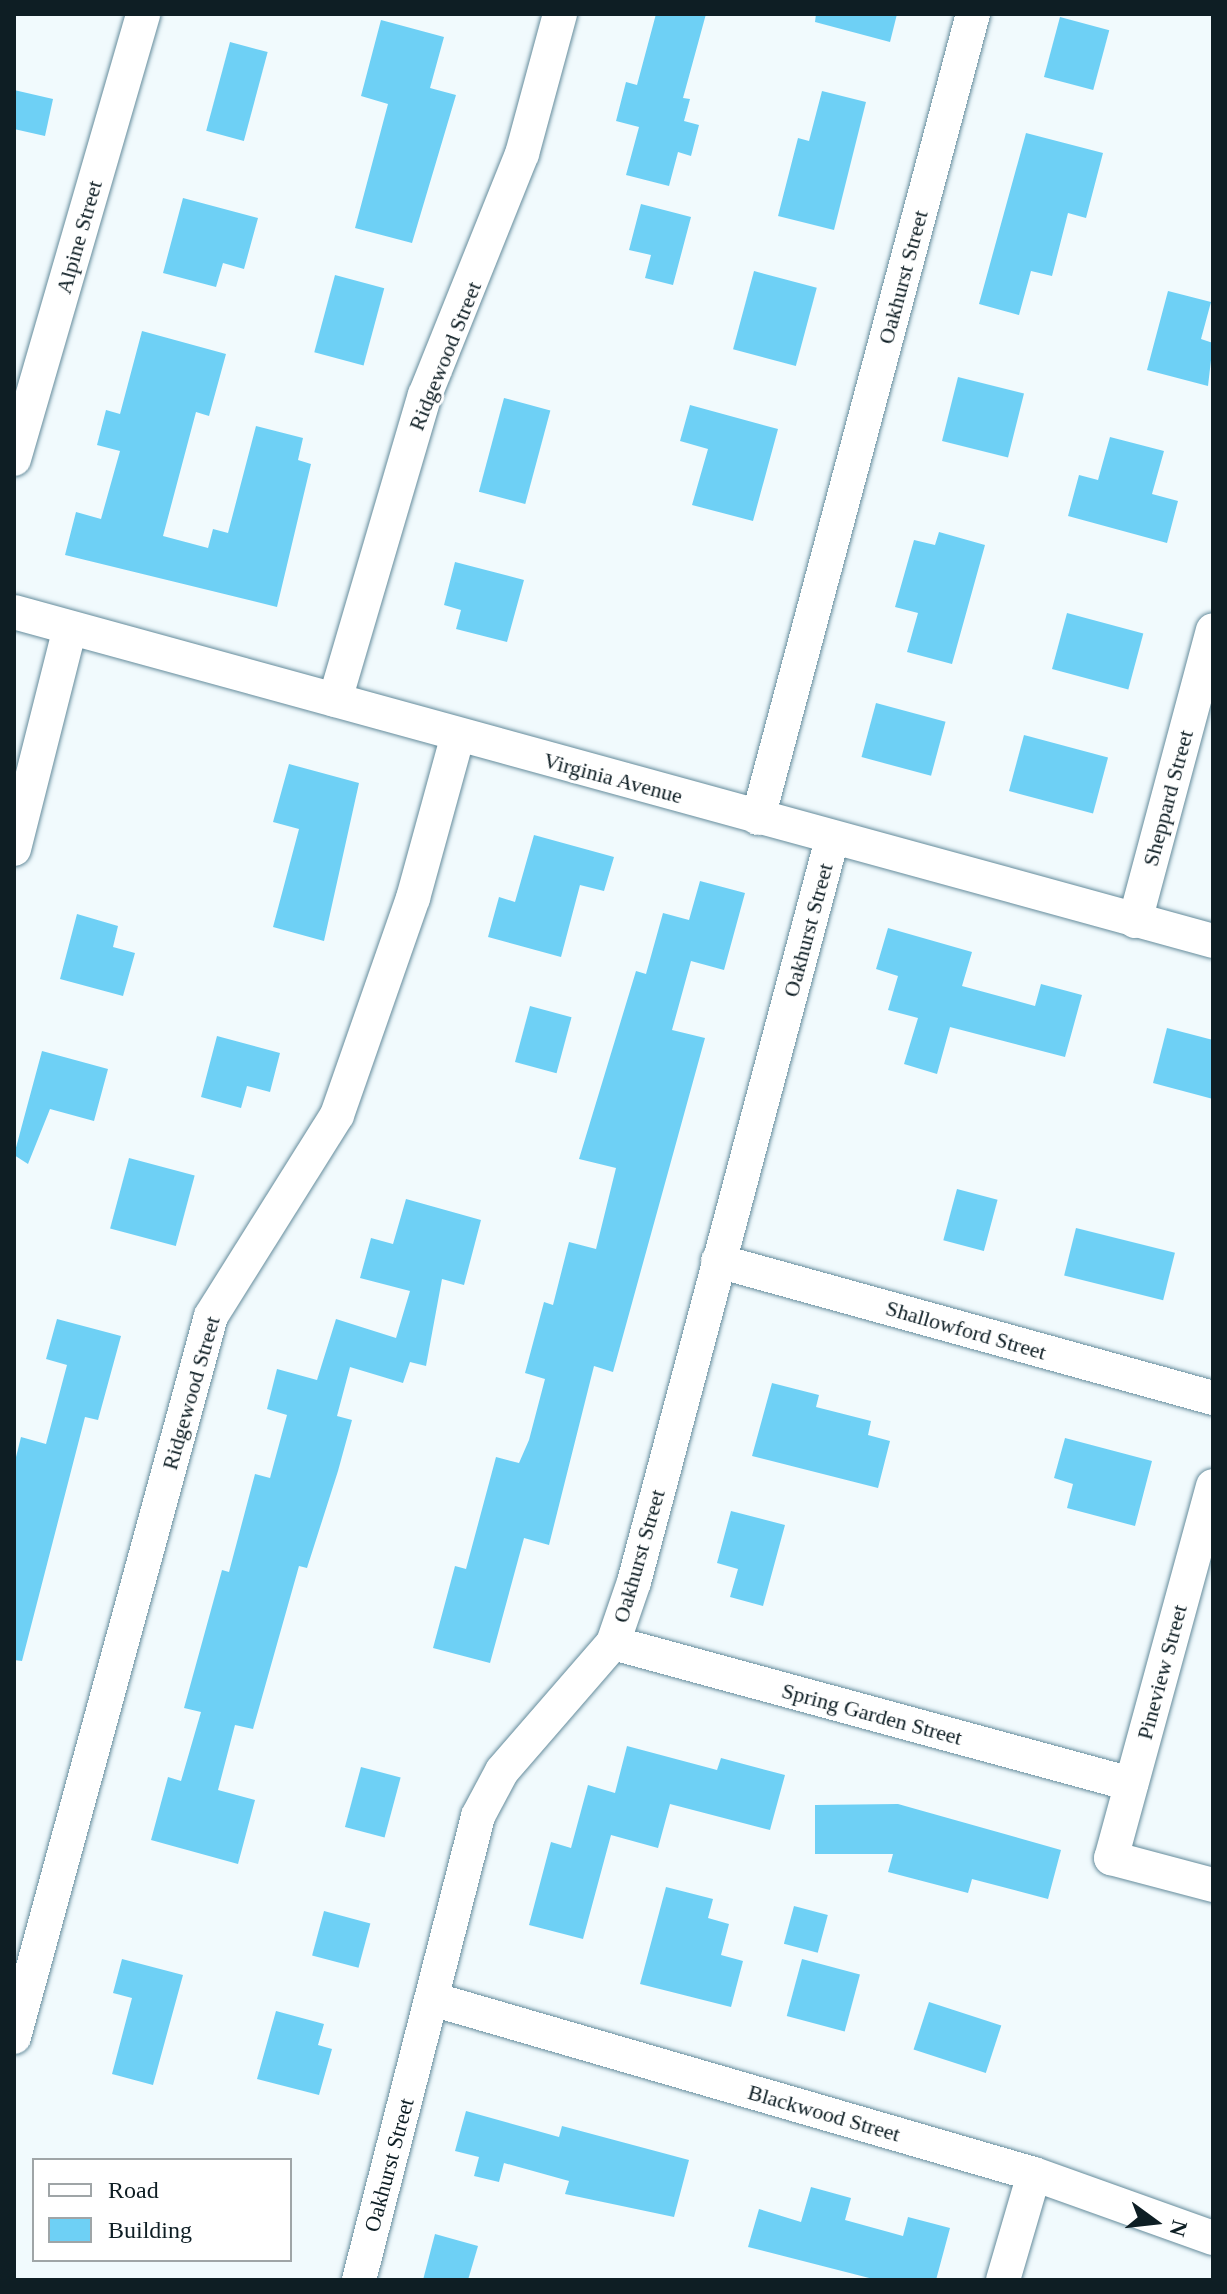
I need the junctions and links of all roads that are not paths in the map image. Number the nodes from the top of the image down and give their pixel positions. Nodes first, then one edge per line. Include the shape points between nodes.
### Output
1 (143, 14) edge
2 (560, 14) edge
3 (973, 14) edge
4 (14, 459) edge
5 (14, 612) edge
6 (70, 628) junction
7 (1213, 630) edge
8 (335, 700) junction
9 (458, 735) junction
10 (758, 818) junction
11 (832, 839) junction
12 (14, 849) edge
13 (1135, 921) junction
14 (1213, 941) edge
15 (718, 1261) junction
16 (1213, 1398) edge
17 (1213, 1486) edge
18 (1208, 1520) edge
19 (613, 1643) junction
20 (1131, 1784) junction
21 (1213, 1885) edge
22 (432, 1999) junction
23 (14, 2037) edge
24 (1034, 2174) junction
25 (1213, 2238) edge
26 (359, 2280) edge
27 (1003, 2280) edge

1 - 4 street, Alpine Street
2 - 8 street, Ridgewood Street via 522,154 425,395
3 - 10 street, Oakhurst Street
5 - 6 street, Virginia Avenue
6 - 8 street, Virginia Avenue
6 - 12 street
7 - 13 street, Sheppard Street
8 - 9 street, Virginia Avenue
9 - 10 street, Virginia Avenue
9 - 23 street, Ridgewood Street via 413,898 337,1115 211,1316
10 - 11 street, Virginia Avenue
11 - 13 street, Virginia Avenue
11 - 15 street, Oakhurst Street
13 - 14 street, Virginia Avenue
15 - 16 street, Shallowford Street
15 - 19 street, Oakhurst Street
17 - 18 street, Pineview Street
18 - 20 street, Pineview Street
19 - 20 street, Spring Garden Street
19 - 22 street, Oakhurst Street via 502,1771 478,1816
20 - 21 street, Pineview Street via 1111,1858
22 - 24 street, Blackwood Street
22 - 26 street, Oakhurst Street
24 - 25 street, Blackwood Street
24 - 27 street

